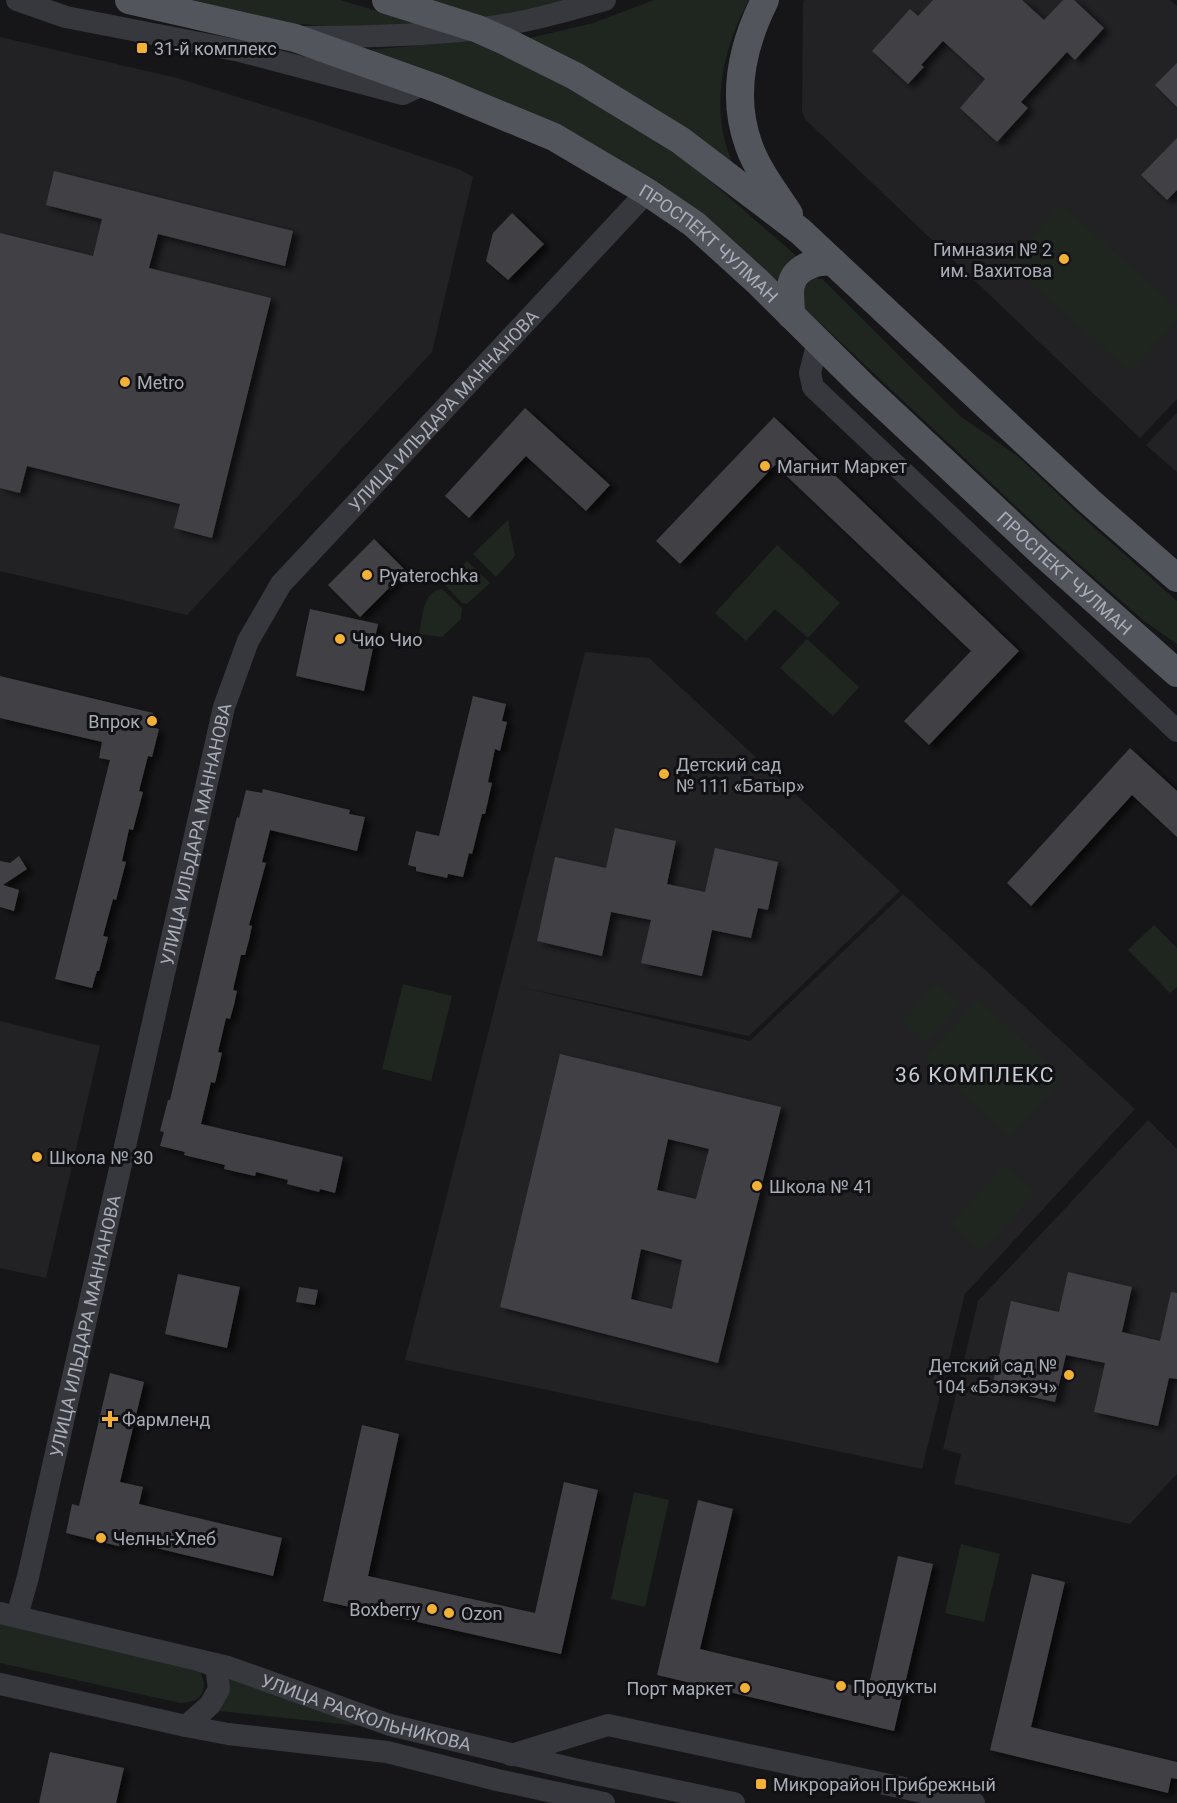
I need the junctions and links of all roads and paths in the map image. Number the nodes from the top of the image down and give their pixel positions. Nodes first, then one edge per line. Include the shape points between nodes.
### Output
1 (17, 0) edge
2 (129, 0) edge
3 (386, 0) edge
4 (606, 0) edge
5 (765, 0) edge
6 (478, 29) junction
7 (295, 38) junction
8 (424, 84) junction
9 (647, 192) junction
10 (800, 231) junction
11 (833, 262) junction
12 (791, 315) junction
13 (818, 341) junction
14 (1177, 578) edge
15 (1177, 673) edge
16 (1177, 731) edge
17 (8, 1615) edge
18 (191, 1657) junction
19 (0, 1684) edge
20 (186, 1726) junction
21 (510, 1755) junction
22 (497, 1780) junction
23 (531, 1803) edge
24 (604, 1803) edge
25 (734, 1803) edge
26 (974, 1803) edge

1 - 8 street via 66,17 240,51 403,94
2 - 7 main road, ПРОСПЕКТ ЧУЛМАН
3 - 6 main road
4 - 6 street
5 - 10 main road via 742,62 739,109 749,147
6 - 7 street via 399,36
6 - 10 main road via 575,76 680,140
7 - 8 main road, ПРОСПЕКТ ЧУЛМАН
8 - 9 main road, ПРОСПЕКТ ЧУЛМАН via 554,137
9 - 12 main road, ПРОСПЕКТ ЧУЛМАН via 694,224
9 - 17 street, УЛИЦА ИЛЬДАРА МАННАНОВА via 281,584 249,641 222,717 28,1577
10 - 11 main road
11 - 12 main road via 810,264 799,272 791,284
11 - 14 main road
12 - 13 main road, ПРОСПЕКТ ЧУЛМАН
13 - 15 main road, ПРОСПЕКТ ЧУЛМАН via 1043,554
13 - 16 street via 810,373 813,387
17 - 18 street, УЛИЦА РАСКОЛЬНИКОВА
18 - 20 street via 216,1666 219,1689 210,1705
18 - 21 street, УЛИЦА РАСКОЛЬНИКОВА via 390,1725
19 - 20 street, УЛИЦА РАСКОЛЬНИКОВА
20 - 22 street, УЛИЦА РАСКОЛЬНИКОВА via 387,1752
21 - 25 street, УЛИЦА РАСКОЛЬНИКОВА
21 - 26 street via 608,1725
22 - 23 street via 519,1791
22 - 24 street, УЛИЦА РАСКОЛЬНИКОВА

